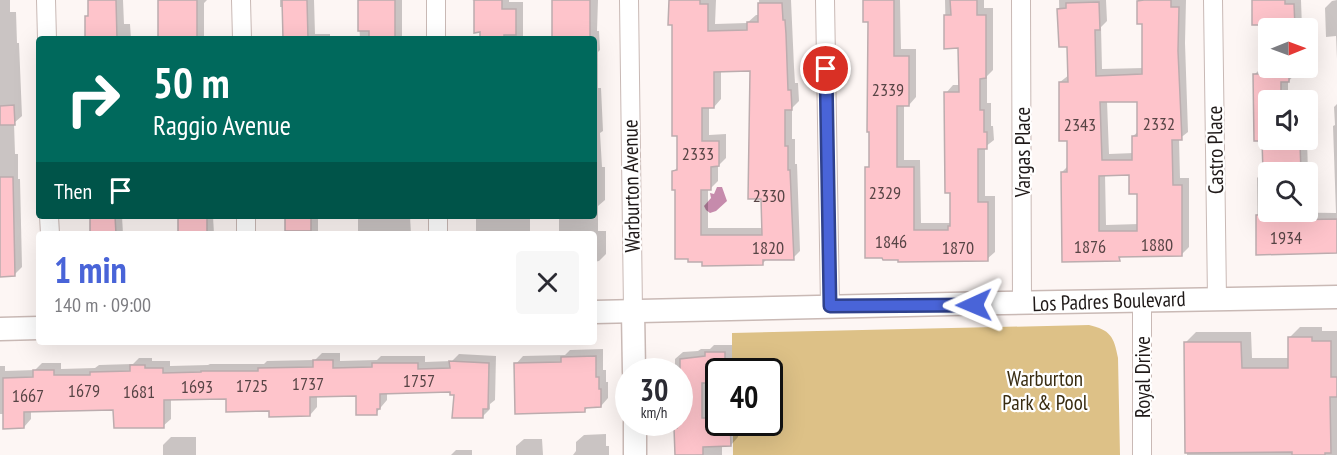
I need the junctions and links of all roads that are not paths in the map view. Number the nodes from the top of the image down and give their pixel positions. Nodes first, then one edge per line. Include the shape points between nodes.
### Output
1 (46, 0) edge
2 (241, 0) edge
3 (436, 0) edge
4 (629, 0) edge
5 (825, 0) edge
6 (1021, 0) edge
7 (1213, 0) edge
8 (47, 36) edge
9 (242, 36) edge
10 (436, 36) edge
11 (1337, 297) edge
12 (1217, 299) junction
13 (1142, 300) junction
14 (1022, 304) junction
15 (830, 306) junction
16 (633, 311) junction
17 (597, 312) edge
18 (36, 328) edge
19 (0, 329) edge
20 (634, 358) edge
21 (635, 436) edge
22 (635, 455) edge
23 (1142, 455) edge

1 - 8 street
2 - 9 street
3 - 10 street
4 - 16 street, Warburton Avenue
5 - 15 street
6 - 14 street, Vargas Place
7 - 12 street, Castro Place
11 - 12 street, Los Padres Boulevard
12 - 13 street, Los Padres Boulevard
13 - 14 street, Los Padres Boulevard
13 - 23 street, Royal Drive
14 - 15 street, Los Padres Boulevard
15 - 16 street, Los Padres Boulevard
16 - 17 street, Los Padres Boulevard
16 - 20 street, Warburton Avenue
18 - 19 street
21 - 22 street

